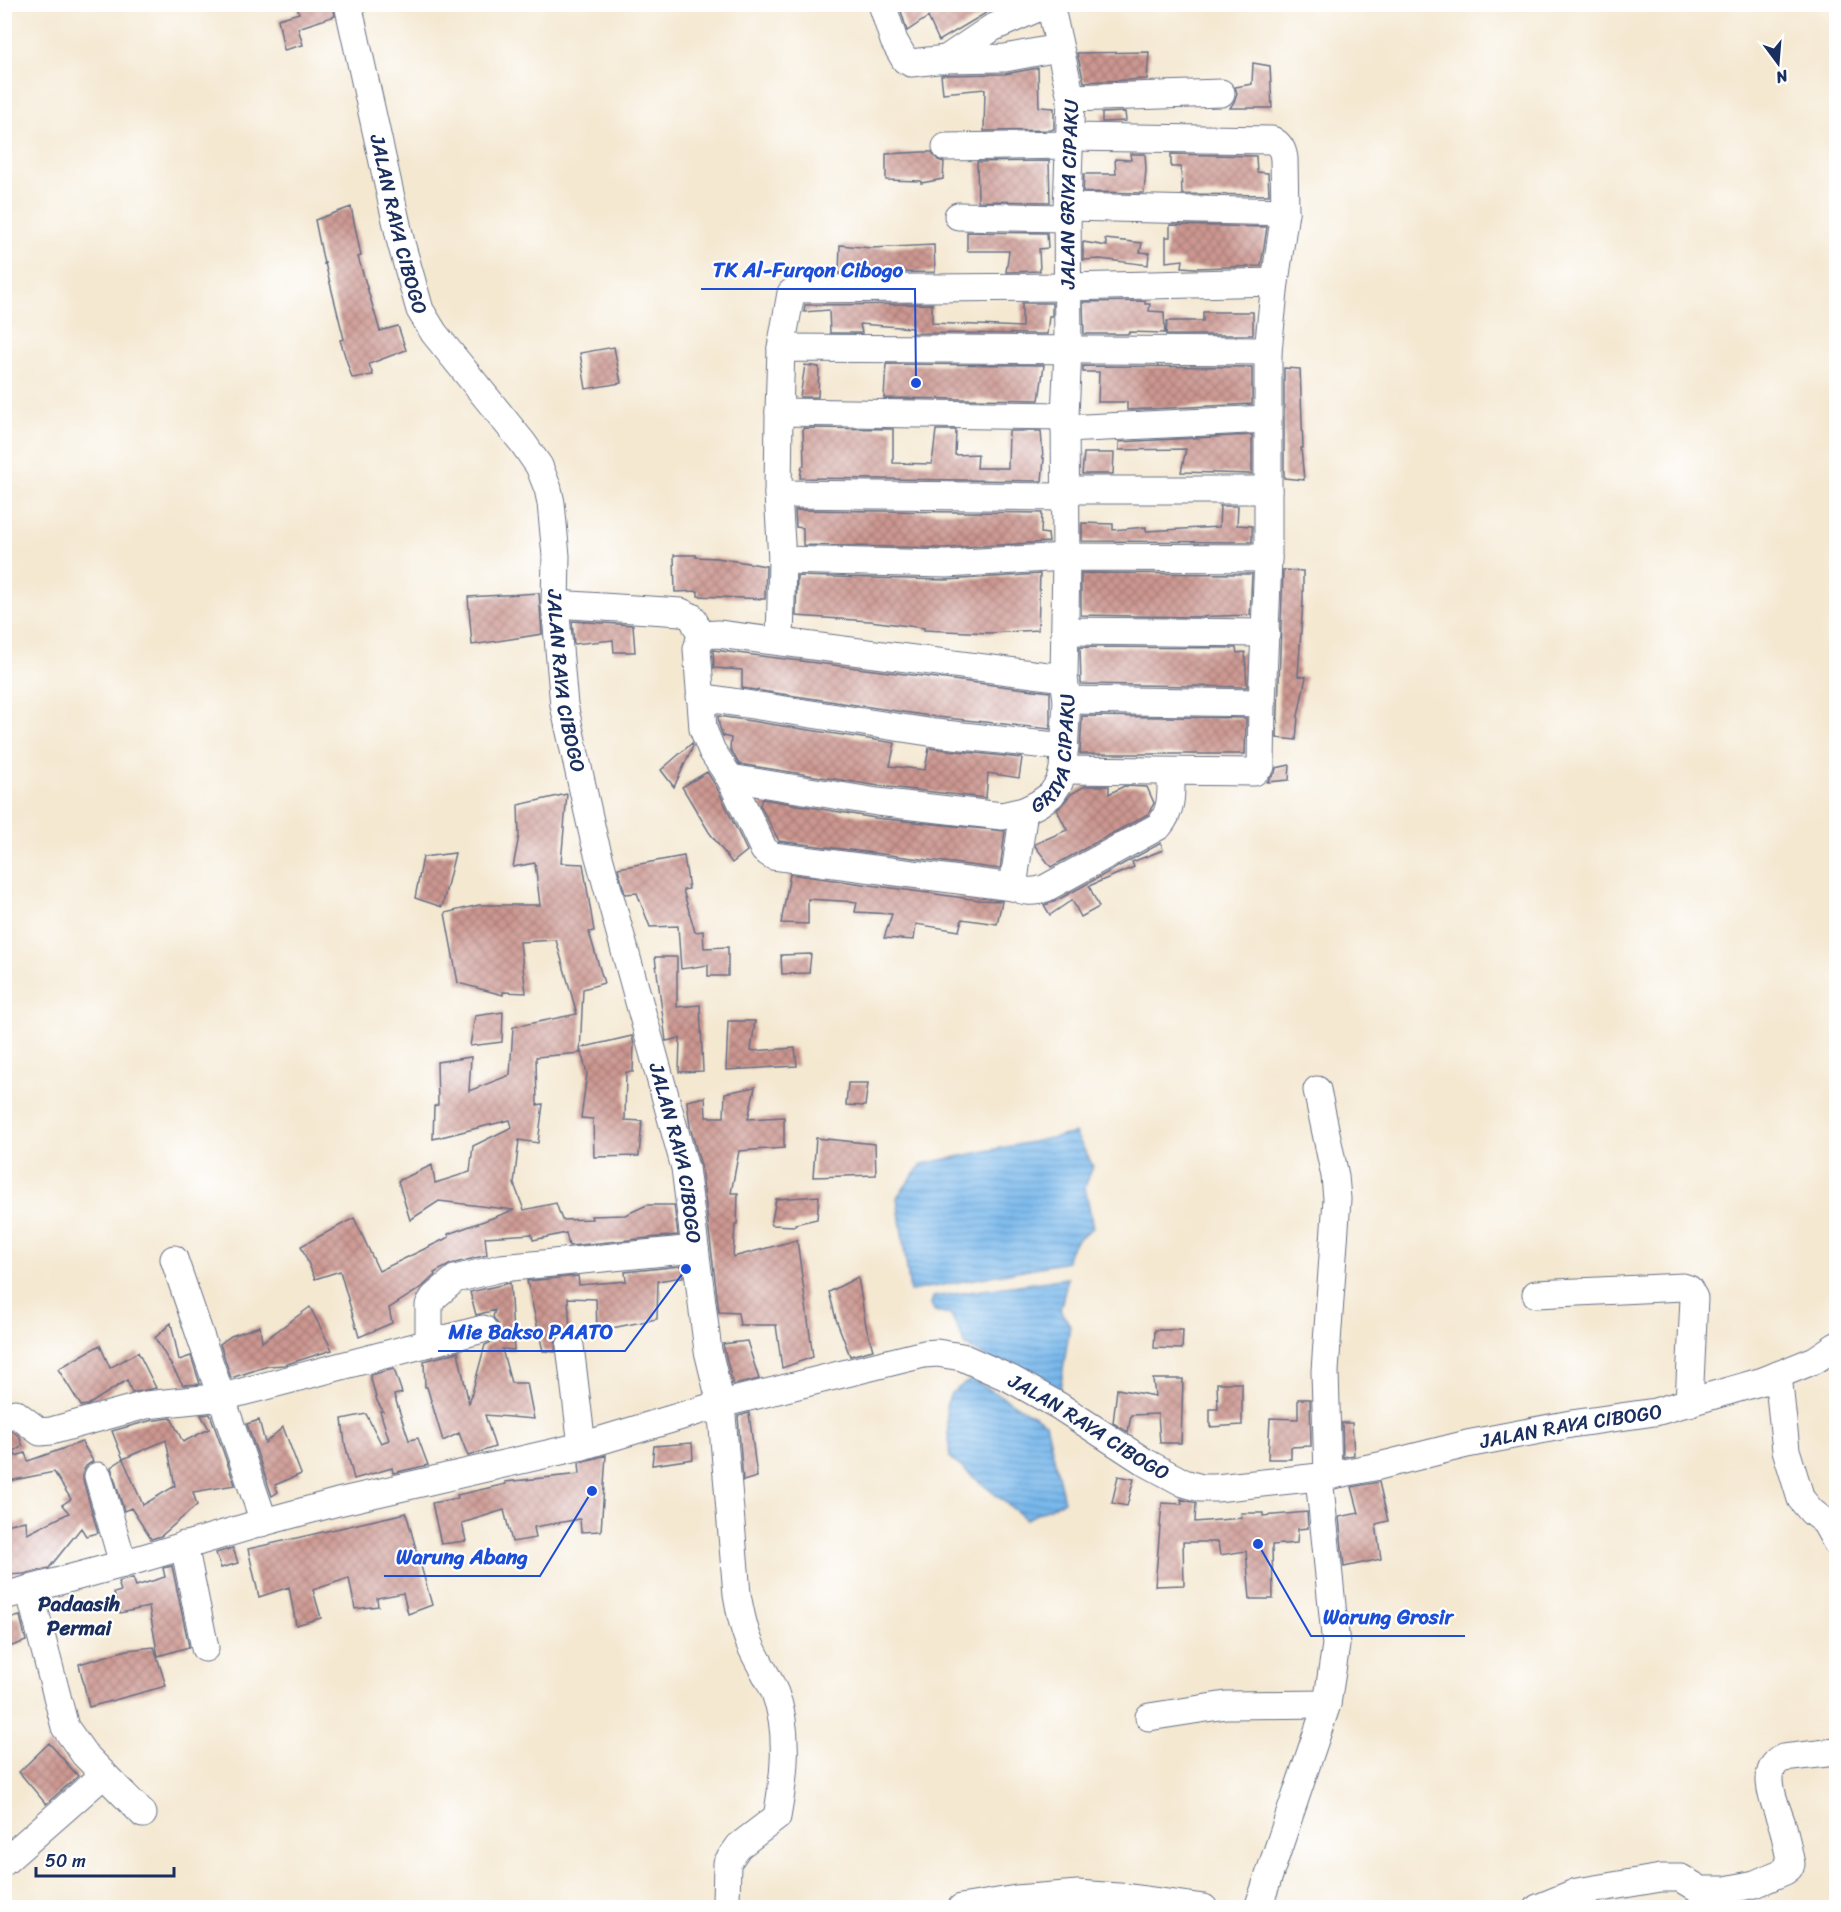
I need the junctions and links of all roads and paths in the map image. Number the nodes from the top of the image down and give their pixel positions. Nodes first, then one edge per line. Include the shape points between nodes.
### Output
1 (348, 4) edge
2 (882, 4) edge
3 (1049, 4) edge
4 (1058, 48) junction
5 (946, 59) junction
6 (1221, 93) dead end
7 (1071, 98) junction
8 (1069, 141) junction
9 (946, 147) dead end
10 (1285, 212) junction
11 (1066, 213) junction
12 (958, 216) dead end
13 (1275, 282) junction
14 (1068, 287) junction
15 (781, 348) junction
16 (1068, 349) junction
17 (1268, 351) junction
18 (1065, 387) joint
19 (779, 412) junction
20 (1267, 419) junction
21 (1065, 423) junction
22 (1268, 490) junction
23 (1065, 493) junction
24 (778, 494) junction
25 (1066, 558) junction
26 (1268, 558) junction
27 (782, 560) junction
28 (555, 604) junction
29 (1065, 631) junction
30 (1266, 633) junction
31 (701, 635) junction
32 (780, 641) junction
33 (1066, 689) junction
34 (700, 697) junction
35 (1262, 703) junction
36 (1064, 758) junction
37 (1171, 772) junction
38 (730, 778) junction
39 (1024, 811) junction
40 (1013, 887) junction
41 (1317, 1090) dead end
42 (694, 1249) junction
43 (174, 1259) dead end
44 (1536, 1294) dead end
45 (483, 1329) dead end
46 (429, 1342) junction
47 (570, 1346) dead end
48 (1836, 1346) edge
49 (1778, 1375) junction
50 (223, 1397) junction
51 (1689, 1403) junction
52 (721, 1404) junction
53 (4, 1417) edge
54 (582, 1446) junction
55 (98, 1476) dead end
56 (1323, 1476) junction
57 (264, 1522) junction
58 (1836, 1542) edge
59 (184, 1545) junction
60 (123, 1564) junction
61 (17, 1593) edge
62 (205, 1648) dead end
63 (1327, 1704) junction
64 (1149, 1717) dead end
65 (1836, 1752) edge
66 (103, 1775) junction
67 (143, 1814) dead end
68 (4, 1862) edge
69 (729, 1908) edge
70 (961, 1908) edge
71 (1204, 1908) edge
72 (1258, 1908) edge
73 (1538, 1908) edge

1 - 28 street, JALAN RAYA CIBOGO via 401,243 420,310 539,466 551,503
2 - 5 street via 905,60 919,63
3 - 4 street, JALAN GRIYA CIPAKU
3 - 5 street via 992,28
4 - 5 street via 1005,58
4 - 7 street, JALAN GRIYA CIPAKU
6 - 7 street
7 - 8 street, JALAN GRIYA CIPAKU
8 - 9 street
8 - 10 street via 1272,140 1283,152
8 - 11 street, JALAN GRIYA CIPAKU
10 - 11 street
10 - 13 street
11 - 12 street
11 - 14 street, JALAN GRIYA CIPAKU
13 - 14 street
13 - 17 street
14 - 15 street via 797,289 791,293
14 - 16 street, JALAN GRIYA CIPAKU
15 - 16 street
15 - 19 street
16 - 17 street
16 - 18 street, JALAN GRIYA CIPAKU
17 - 20 street
18 - 21 street, GRIYA CIPAKU
19 - 21 street
19 - 24 street
20 - 21 street
20 - 22 street
21 - 23 street, GRIYA CIPAKU
22 - 23 street
22 - 26 street
23 - 24 street
23 - 25 street, GRIYA CIPAKU
24 - 27 street
25 - 26 street
25 - 27 street via 946,564
25 - 29 street, GRIYA CIPAKU
26 - 30 street
27 - 32 street
28 - 31 street via 681,612 692,617
28 - 42 street, JALAN RAYA CIBOGO via 564,705 575,762 685,1168
29 - 30 street
29 - 33 street, GRIYA CIPAKU
30 - 35 street
31 - 32 street
31 - 34 street via 697,649
32 - 33 street
33 - 35 street
33 - 36 street, GRIYA CIPAKU
34 - 36 street via 935,733
34 - 38 street via 703,729
35 - 37 street via 1258,770
36 - 37 street
36 - 39 street, GRIYA CIPAKU via 1059,783 1051,795
37 - 40 street via 1170,808 1159,826 1046,888 1028,893
38 - 39 street, GRIYA CIPAKU via 980,814 1002,816
38 - 40 street via 764,850 773,856
39 - 40 street
41 - 56 street via 1337,1199 1325,1371
42 - 46 street via 501,1268 455,1279 429,1305
42 - 52 street, JALAN RAYA CIBOGO via 708,1352
43 - 50 street
44 - 51 street via 1689,1289 1694,1298
45 - 46 street
46 - 50 street
47 - 54 street
48 - 49 street, JALAN RAYA CIBOGO via 1815,1360
49 - 51 street, JALAN RAYA CIBOGO
49 - 58 street via 1786,1450 1801,1499 1825,1522
50 - 53 street via 146,1405 40,1432 19,1415
50 - 57 street
51 - 56 street, JALAN RAYA CIBOGO via 1467,1444
52 - 54 street
52 - 56 street, JALAN RAYA CIBOGO via 924,1354 950,1353 1040,1395 1192,1487 1216,1488
52 - 69 street via 741,1618 775,1694 783,1738 783,1783 777,1817 739,1846 727,1863
54 - 57 street
55 - 60 street
56 - 63 street via 1336,1645
57 - 59 street
59 - 60 street
59 - 62 street
60 - 61 street
61 - 66 street via 65,1727
63 - 64 street via 1226,1705
63 - 72 street
65 - 73 street via 1783,1758 1773,1766 1771,1795 1791,1864 1785,1871 1755,1884 1726,1890 1701,1890 1681,1878 1661,1878 1577,1892
66 - 67 street
66 - 68 street
70 - 71 street via 1078,1894

